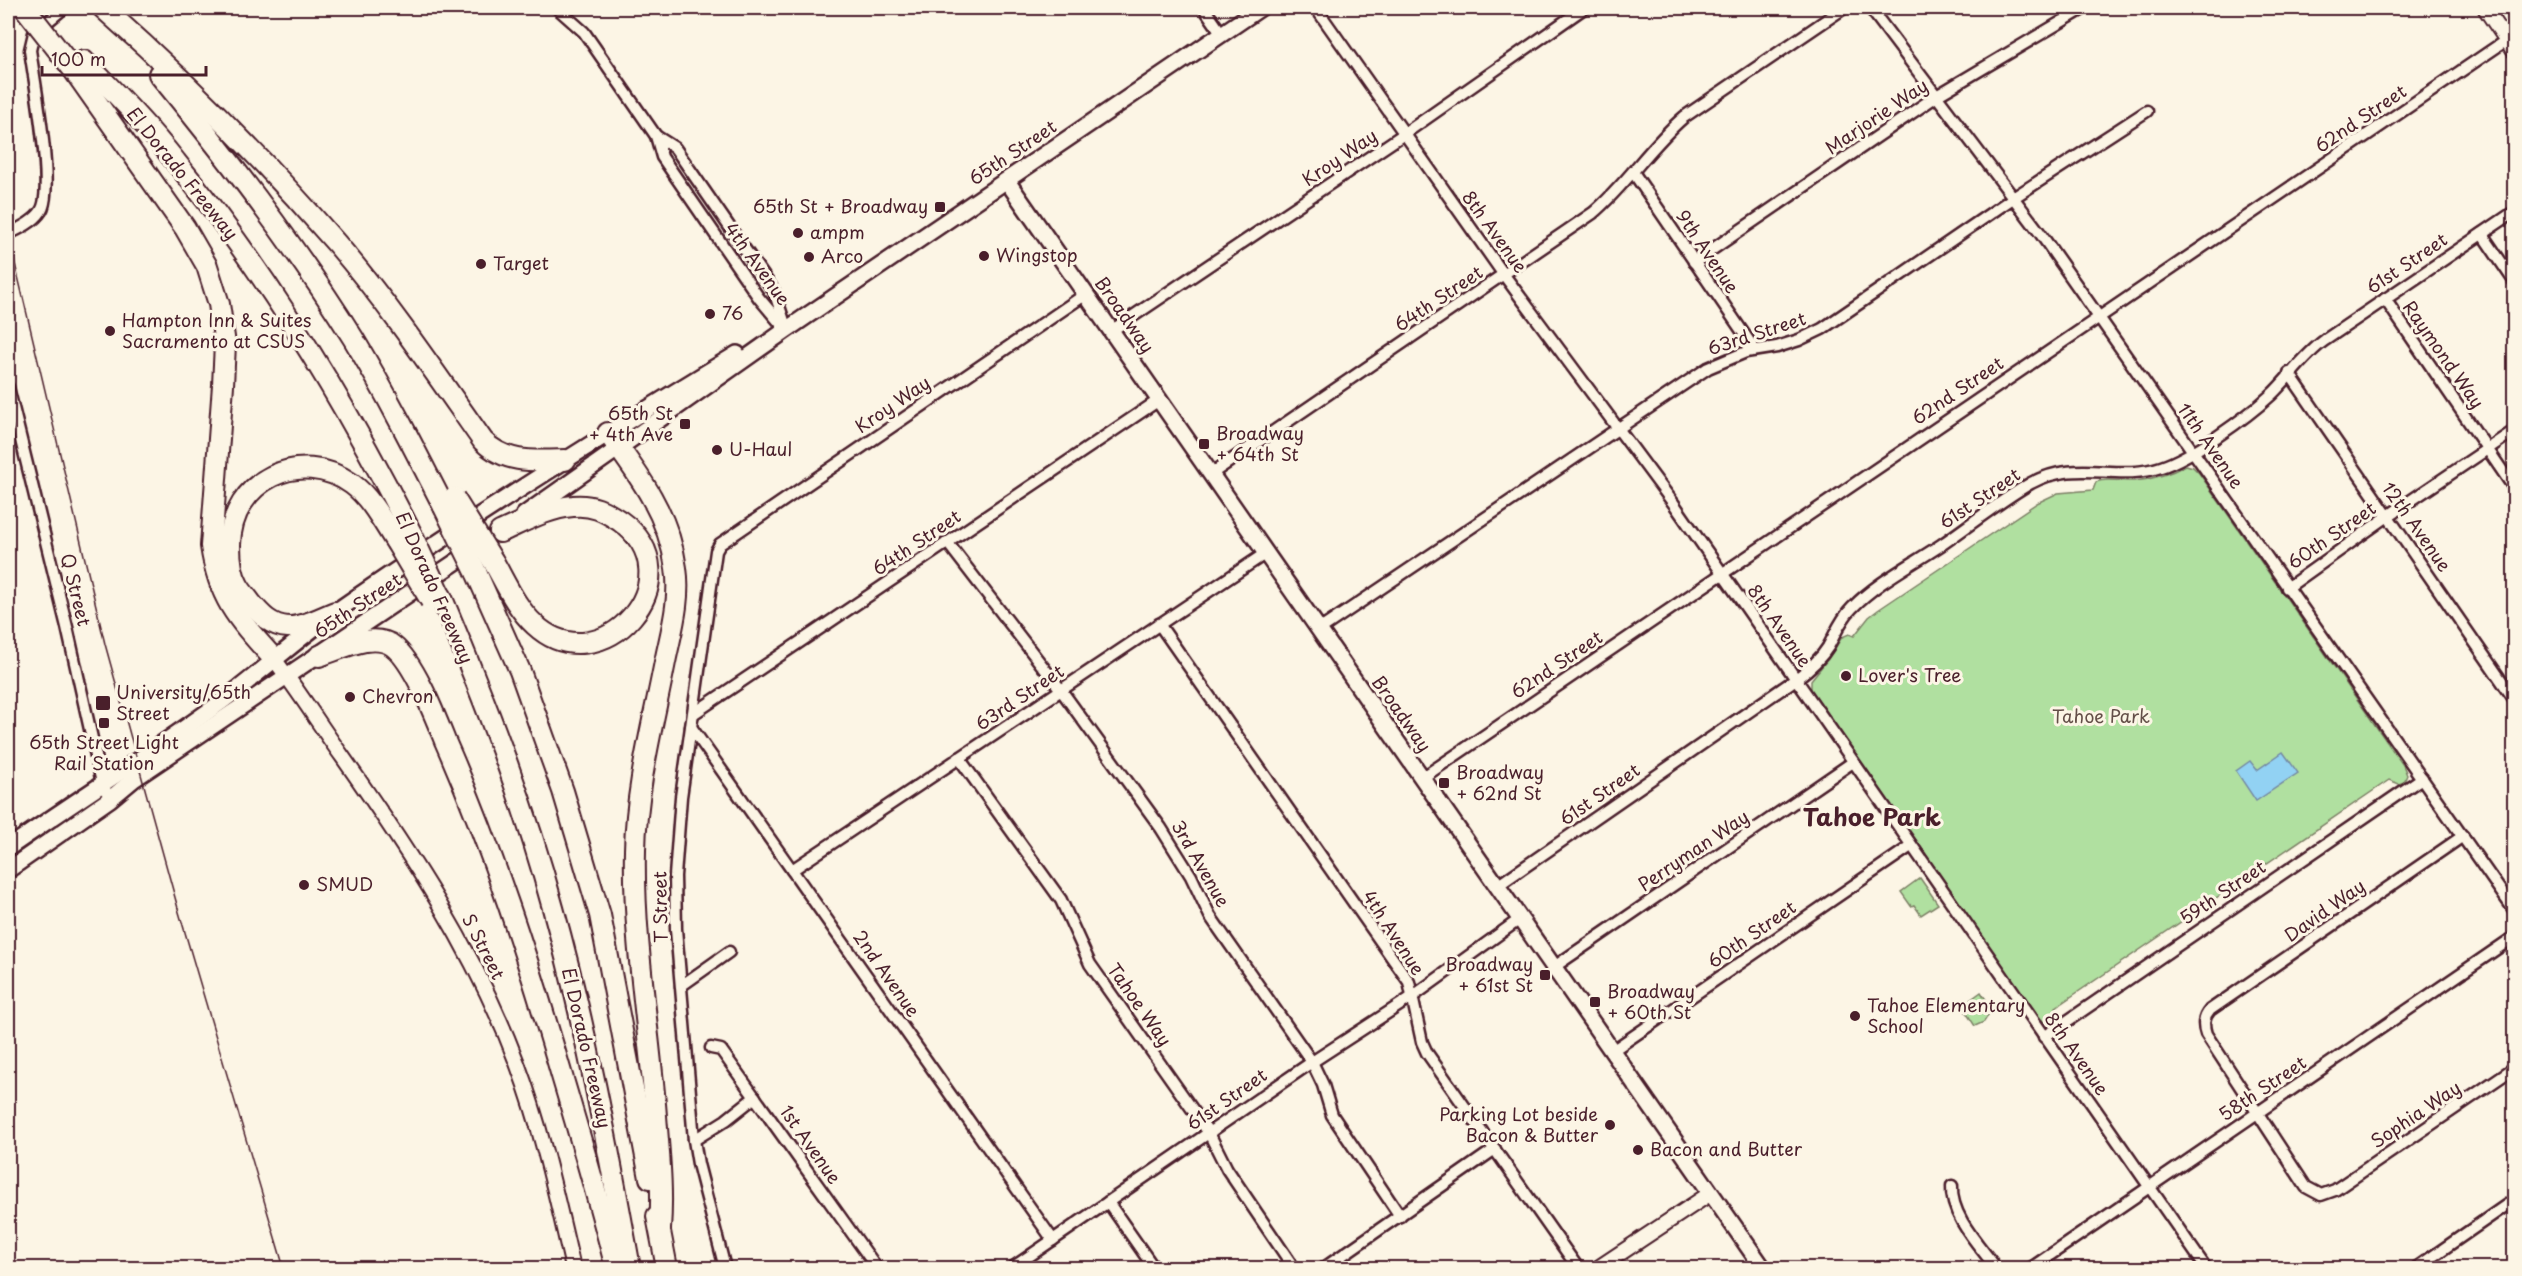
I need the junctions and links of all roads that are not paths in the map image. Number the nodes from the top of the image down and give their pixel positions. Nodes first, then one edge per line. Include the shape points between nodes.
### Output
1 (25, 8) edge
2 (32, 8) edge
3 (64, 8) edge
4 (96, 8) edge
5 (103, 8) edge
6 (557, 8) edge
7 (1204, 8) edge
8 (1260, 8) edge
9 (1316, 8) edge
10 (1584, 8) edge
11 (1845, 8) edge
12 (1870, 8) edge
13 (2485, 8) edge
14 (2083, 9) edge
15 (122, 29) junction
16 (1222, 34) junction
17 (2512, 42) edge
18 (79, 65) junction
19 (1938, 95) junction
20 (2147, 111) dead end
21 (1404, 134) junction
22 (656, 136) junction
23 (1633, 172) junction
24 (1007, 181) junction
25 (2013, 198) junction
26 (2514, 212) edge
27 (8, 234) edge
28 (2482, 234) junction
29 (1694, 262) junction
30 (1504, 275) junction
31 (2514, 280) edge
32 (1086, 294) junction
33 (2385, 299) junction
34 (2099, 316) junction
35 (786, 330) junction
36 (1111, 331) junction
37 (1755, 350) junction
38 (2289, 373) junction
39 (8, 387) edge
40 (1159, 400) junction
41 (1617, 429) junction
42 (2514, 431) edge
43 (608, 432) junction
44 (620, 449) junction
45 (2488, 449) junction
46 (2194, 452) junction
47 (565, 460) junction
48 (1211, 474) junction
49 (2514, 488) edge
50 (449, 502) junction
51 (2388, 516) junction
52 (501, 532) junction
53 (404, 537) junction
54 (948, 542) junction
55 (720, 544) joint
56 (1266, 553) junction
57 (1722, 572) junction
58 (2288, 588) junction
59 (335, 612) junction
60 (1159, 624) junction
61 (1319, 630) junction
62 (319, 656) junction
63 (274, 659) junction
64 (287, 676) junction
65 (1796, 679) junction
66 (1061, 690) junction
67 (2514, 699) edge
68 (693, 714) junction
69 (691, 727) junction
70 (959, 759) junction
71 (1853, 762) junction
72 (1422, 778) junction
73 (2422, 778) junction
74 (102, 783) junction
75 (110, 799) junction
76 (2463, 836) junction
77 (1911, 846) junction
78 (8, 848) edge
79 (8, 870) edge
80 (792, 870) junction
81 (1497, 886) junction
82 (2514, 910) edge
83 (1520, 919) junction
84 (2514, 937) edge
85 (729, 952) dead end
86 (1554, 967) junction
87 (681, 986) junction
88 (1412, 997) junction
89 (2044, 1037) junction
90 (711, 1048) dead end
91 (1612, 1051) junction
92 (1312, 1062) junction
93 (2514, 1068) edge
94 (755, 1097) junction
95 (2256, 1114) junction
96 (1209, 1133) junction
97 (694, 1140) junction
98 (1495, 1149) junction
99 (1952, 1186) dead end
100 (2149, 1186) junction
101 (1711, 1193) junction
102 (2514, 1200) edge
103 (1108, 1202) junction
104 (1400, 1216) junction
105 (660, 1229) junction
106 (1053, 1240) junction
107 (573, 1269) edge
108 (616, 1269) edge
109 (630, 1269) edge
110 (667, 1269) edge
111 (725, 1269) edge
112 (877, 1269) edge
113 (1012, 1269) edge
114 (1154, 1269) edge
115 (1294, 1269) edge
116 (1324, 1269) edge
117 (1578, 1269) edge
118 (1598, 1269) edge
119 (1763, 1269) edge
120 (1996, 1269) edge
121 (2031, 1269) edge
122 (2206, 1269) edge
123 (2416, 1269) edge

1 - 18 highway, bridge
2 - 18 highway, El Dorado Freeway
3 - 27 street via 34,33 30,50 47,182 42,210 27,225
4 - 15 highway, El Dorado Freeway
5 - 15 highway
6 - 22 street, 4th Avenue via 580,27
7 - 16 street
8 - 16 main road, 65th Street
9 - 21 street, 8th Avenue
10 - 21 street, Kroy Way
11 - 23 street, 64th Street via 1684,117
12 - 19 street, 11th Avenue
13 - 17 street
14 - 19 street, Marjorie Way
15 - 47 highway via 254,151 337,244 495,453 514,459
15 - 50 highway, El Dorado Freeway via 254,192 325,295
16 - 24 main road, 65th Street
17 - 34 street, 62nd Street
18 - 53 highway, El Dorado Freeway via 154,135 225,224 302,336 372,454
18 - 63 highway via 207,266 219,304 225,344 214,572 237,617
19 - 25 street, 11th Avenue
19 - 29 street, Marjorie Way
20 - 25 street, 63rd Street
21 - 30 street, 8th Avenue
21 - 36 street, Kroy Way
22 - 35 street, 4th Avenue via 662,157 759,298
22 - 35 street, 4th Avenue via 675,148 774,291
23 - 29 street, 9th Avenue
23 - 30 street, 64th Street via 1593,213
24 - 32 main road, Broadway
24 - 35 main road, 65th Street
25 - 34 street, 11th Avenue
25 - 37 street, 63rd Street via 1822,329 1800,340
26 - 28 street, 61st Street
28 - 31 street
28 - 33 street, 61st Street
29 - 37 street, 9th Avenue
30 - 41 street, 8th Avenue
30 - 48 street, 64th Street
32 - 36 main road, Broadway
32 - 55 street, Kroy Way
33 - 38 street, 61st Street via 2314,348
33 - 45 street, Raymond Way
34 - 46 street, 11th Avenue
34 - 57 street, 62nd Street
35 - 43 main road, 65th Street via 739,353
35 - 44 main road, 65th Street
36 - 40 main road, Broadway
37 - 41 street, 63rd Street via 1708,368
38 - 46 street, 61st Street via 2259,406
38 - 51 street, 12th Avenue
39 - 74 street, Q Street
40 - 48 main road, Broadway
40 - 54 street, 64th Street
41 - 57 street, 8th Avenue
41 - 61 street, 63rd Street
42 - 45 street, 60th Street
43 - 44 highway
43 - 47 main road, 65th Street
44 - 52 main road, 65th Street
44 - 105 highway via 658,505 671,537 677,571 676,605 641,784 635,847 635,911 663,1195
45 - 49 street, Raymond Way
45 - 51 street, 60th Street
46 - 58 street, 11th Avenue
46 - 65 street, 61st Street via 2146,471 2076,471 2054,474 2030,484 1865,596 1839,623 1813,666
47 - 59 main road, 65th Street
48 - 56 main road, Broadway
50 - 52 highway, bridge via 493,561 526,616 555,638 591,641 619,630 638,612 649,583 649,567 640,543 624,524 597,508 566,506
50 - 105 highway, El Dorado Freeway, bridge via 520,671 600,915
51 - 58 street, 60th Street
51 - 67 street, 12th Avenue
52 - 62 main road, 65th Street
53 - 59 highway via 362,493 328,472 284,471 254,487 232,527 230,556 237,584 259,614 279,626 291,628
53 - 109 highway, El Dorado Freeway, bridge via 478,685 553,907 595,1077
54 - 66 street, 3rd Avenue
54 - 68 street, 64th Street
55 - 68 street, T Street
56 - 60 street, 63rd Street
56 - 61 main road, Broadway
57 - 65 street, 8th Avenue
57 - 72 street, 62nd Street
58 - 73 street, 11th Avenue
59 - 63 main road, 65th Street
60 - 66 street, 63rd Street
60 - 88 street, 4th Avenue via 1410,982
61 - 72 main road, Broadway
62 - 64 main road, 65th Street
62 - 108 highway via 369,640 387,643 398,650 429,702 510,904
63 - 64 street, S Street
63 - 74 main road, 65th Street via 217,705 131,767
64 - 75 main road, 65th Street
64 - 107 street, S Street via 421,871 484,987 517,1062 536,1119
65 - 71 street, 8th Avenue
65 - 81 street, 61st Street
66 - 70 street, 63rd Street
66 - 92 street, 3rd Avenue via 1161,828 1210,916
68 - 69 street, T Street
69 - 80 street, 2nd Avenue
69 - 87 street, T Street via 675,876
70 - 80 street, 63rd Street
70 - 96 street, Tahoe Way via 1062,900 1090,964
71 - 77 street, 8th Avenue
71 - 86 street, Perryman Way
72 - 81 main road, Broadway
73 - 76 street, 11th Avenue
73 - 89 street, 59th Street
74 - 75 street, Q Street
74 - 78 main road, 65th Street
75 - 79 main road, 65th Street
76 - 82 street, 11th Avenue
76 - 95 street, David Way via 2207,1013 2203,1027 2206,1034
77 - 89 street, 8th Avenue
77 - 91 street, 60th Street
80 - 106 street, 2nd Avenue
81 - 83 main road, Broadway
83 - 86 main road, Broadway
83 - 88 street, 61st Street
84 - 95 street, 58th Street
85 - 87 street
86 - 91 main road, Broadway
87 - 97 street, T Street
88 - 92 street, 61st Street
88 - 98 street, 4th Avenue via 1427,1053
89 - 100 street, 8th Avenue
90 - 94 street, 1st Avenue via 721,1050
91 - 101 main road, Broadway
92 - 96 street, 61st Street
92 - 104 street, 3rd Avenue via 1332,1115
93 - 95 street, Sophia Way via 2335,1190 2321,1195 2306,1187
94 - 97 street
94 - 112 street, 1st Avenue
95 - 100 street, 58th Street
96 - 103 street, 61st Street
96 - 115 street, Tahoe Way via 1227,1169
97 - 111 street, T Street
98 - 104 street
98 - 117 street, 4th Avenue
99 - 120 street via 1959,1215
100 - 121 street, 58th Street
100 - 122 street, 8th Avenue
101 - 118 street
101 - 119 main road, Broadway
102 - 123 street
103 - 106 street, 61st Street
103 - 114 street
104 - 116 street
105 - 110 highway, El Dorado Freeway
106 - 113 street, 61st Street

